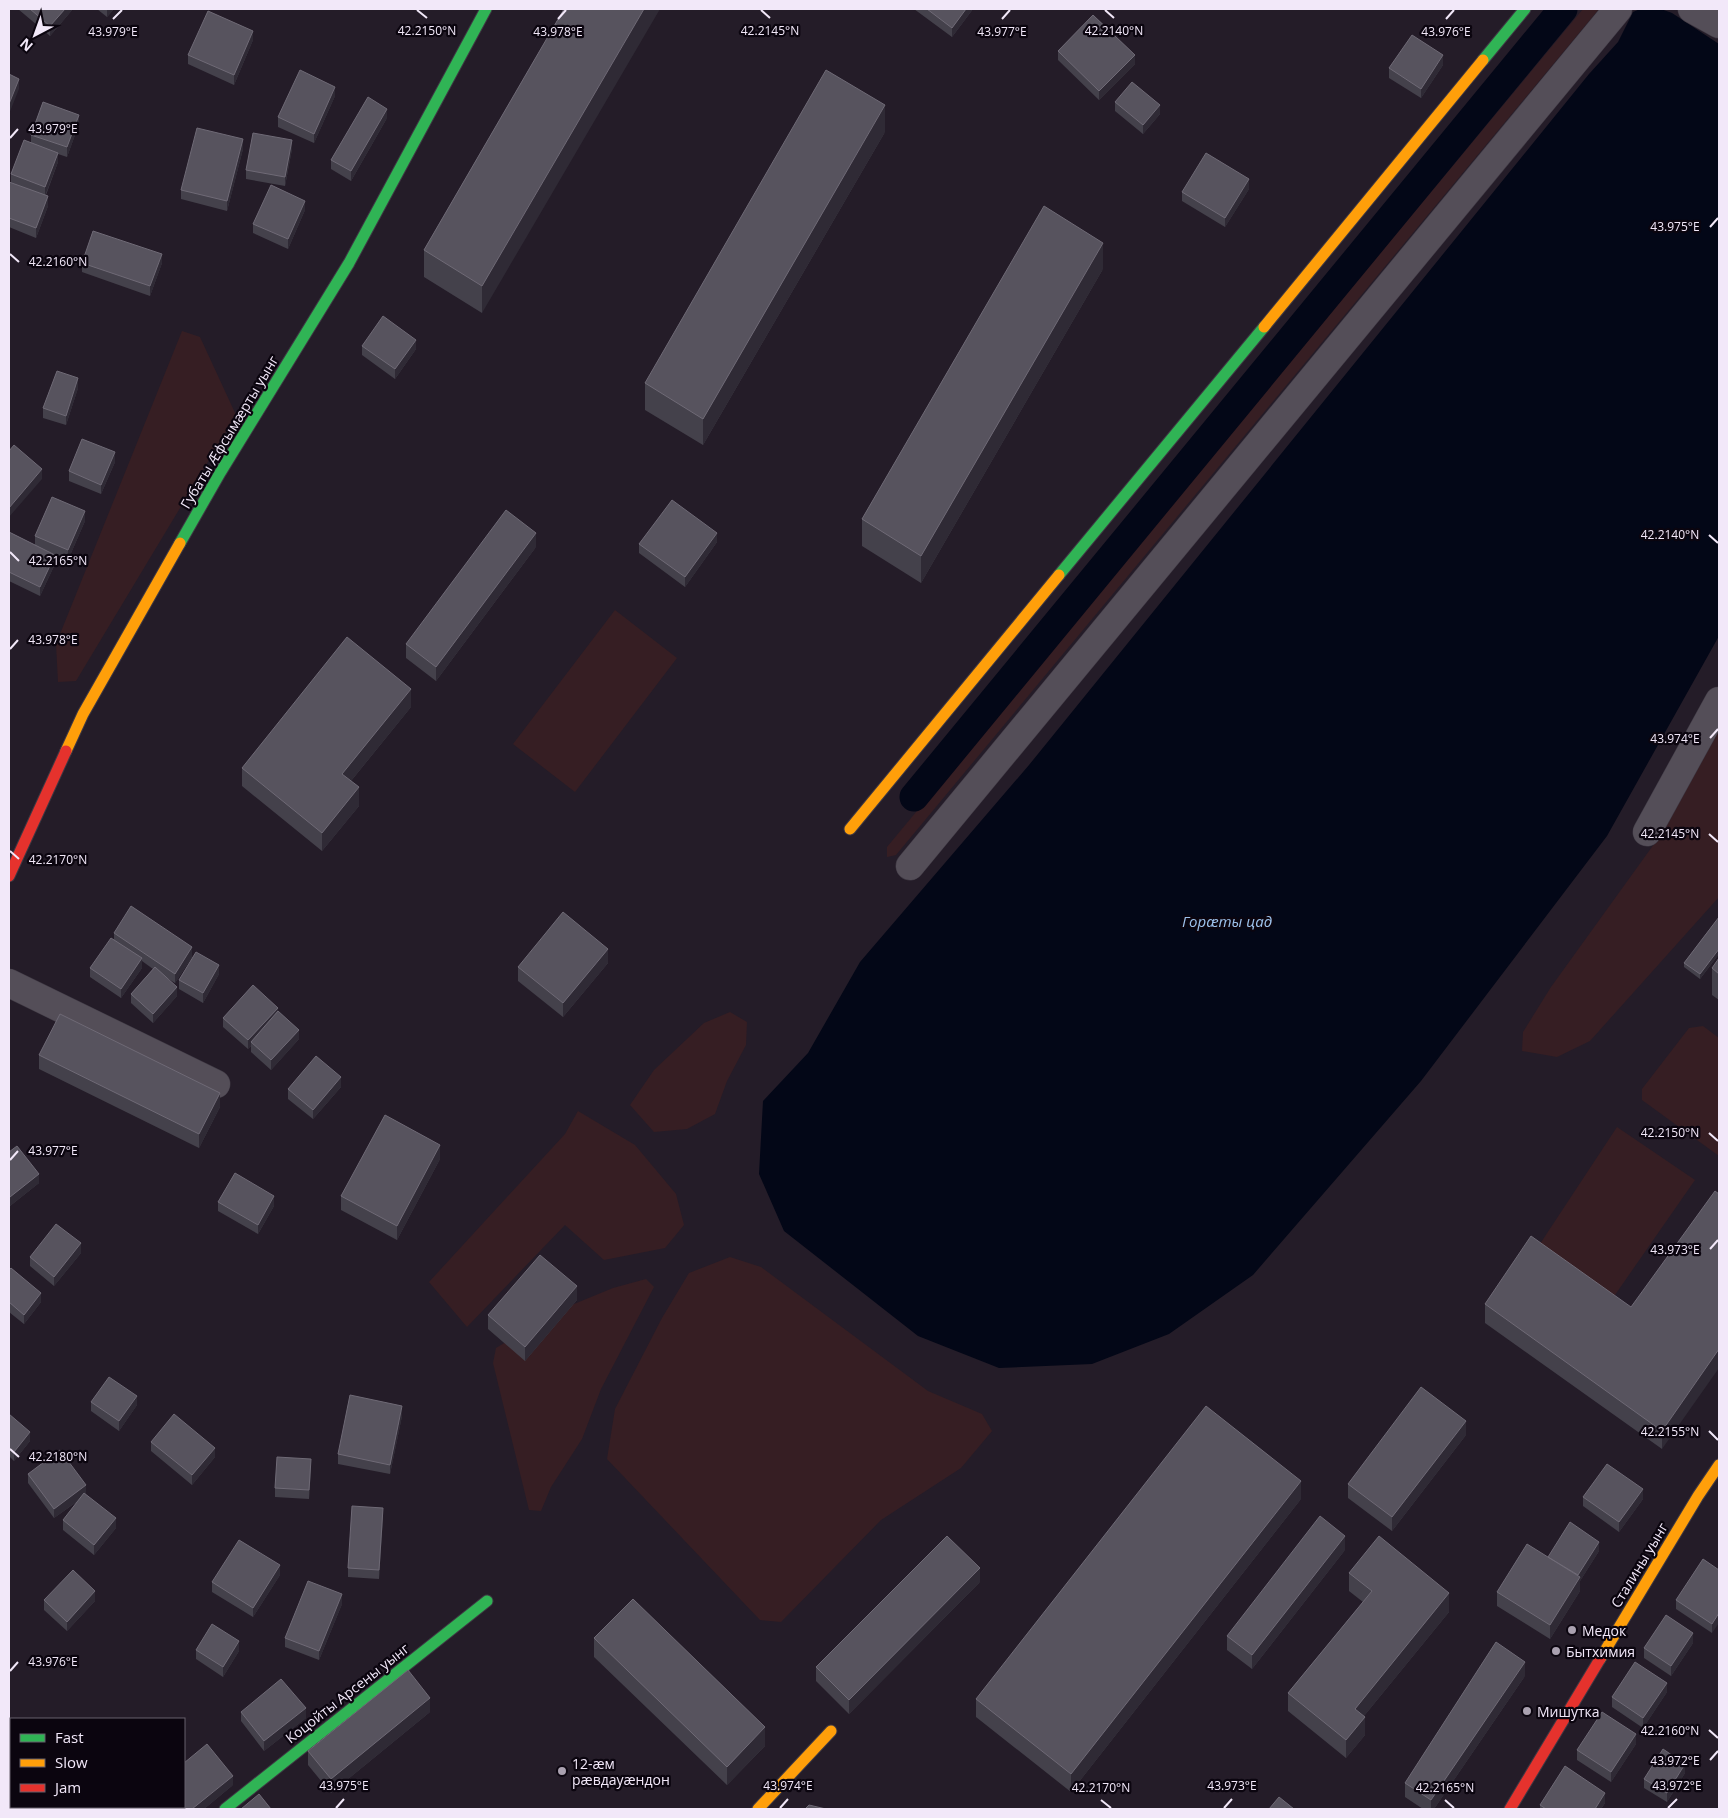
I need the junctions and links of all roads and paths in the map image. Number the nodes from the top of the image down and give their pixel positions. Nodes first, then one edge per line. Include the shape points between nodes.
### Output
1 (486, 9) edge
2 (1525, 9) edge
3 (1618, 9) edge
4 (1692, 9) edge
5 (1719, 24) edge
6 (1719, 701) edge
7 (850, 829) dead end
8 (1647, 832) dead end
9 (910, 866) dead end
10 (9, 876) edge
11 (9, 983) edge
12 (216, 1084) dead end
13 (1719, 1465) edge
14 (487, 1601) dead end
15 (831, 1731) dead end
16 (225, 1809) edge
17 (758, 1809) edge
18 (1510, 1809) edge

1 - 10 street, Губаты Æфсымæрты уынг via 349,263 220,473 82,714
2 - 7 street
3 - 9 street
4 - 5 street
6 - 8 street
11 - 12 street
13 - 18 street, Сталины уынг
14 - 16 street, Коцойты Арсены уынг
15 - 17 street

